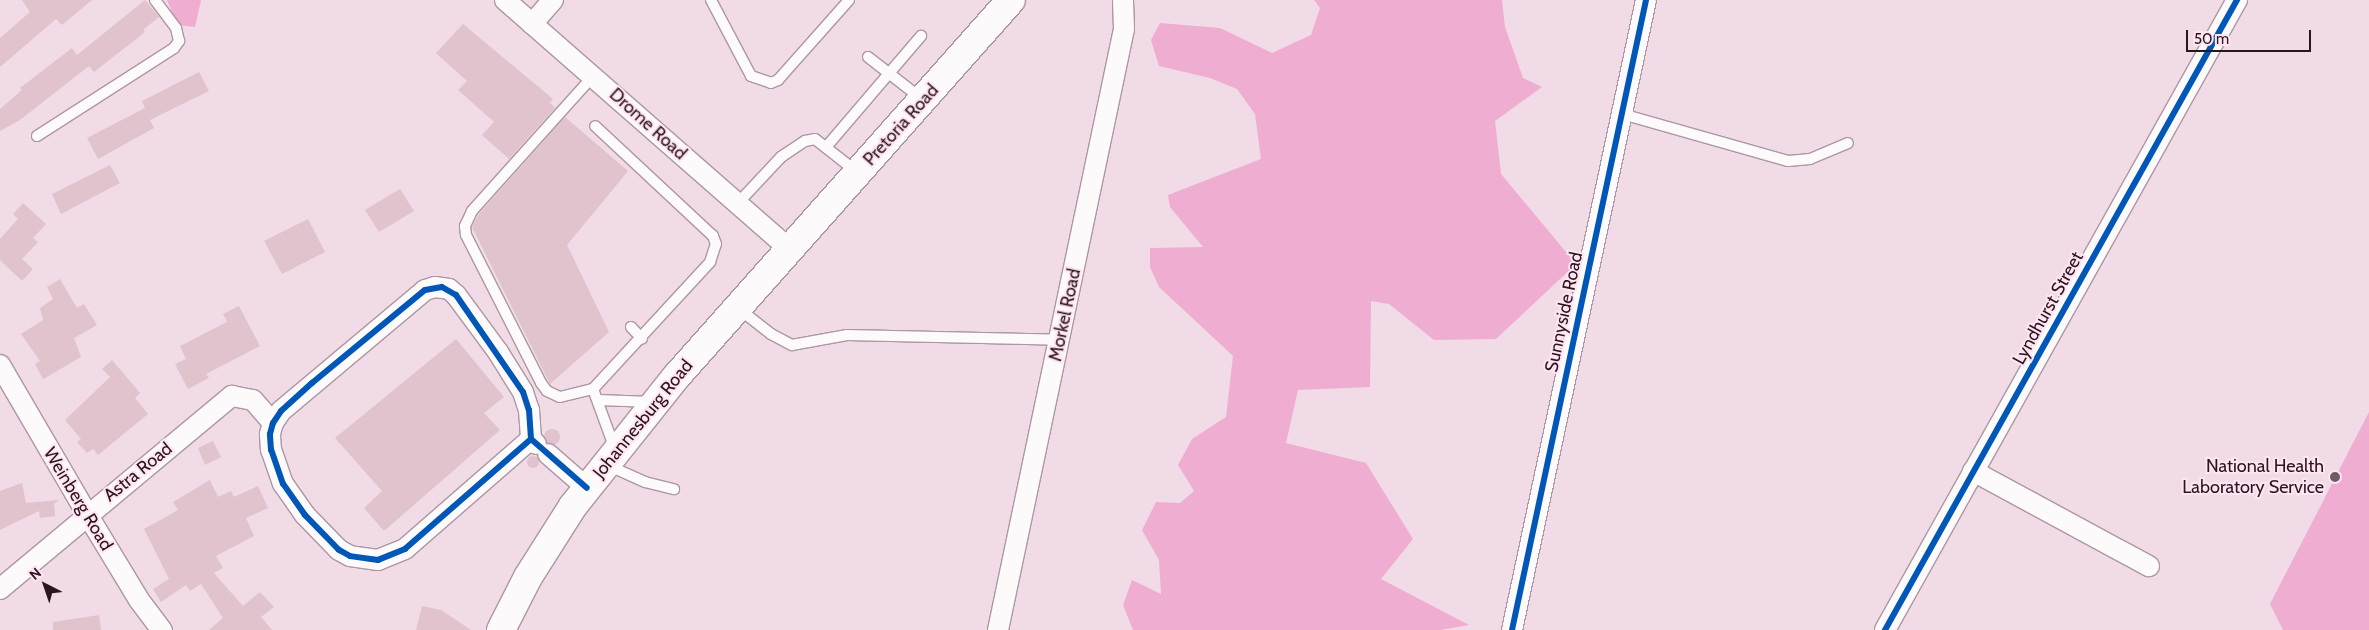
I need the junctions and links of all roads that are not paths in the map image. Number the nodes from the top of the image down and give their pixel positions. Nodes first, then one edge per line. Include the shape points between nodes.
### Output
1 (155, 0) edge
2 (505, 0) edge
3 (553, 0) edge
4 (711, 0) edge
5 (849, 0) edge
6 (1011, 0) edge
7 (1123, 0) edge
8 (1646, 0) edge
9 (2237, 0) edge
10 (532, 24) junction
11 (922, 36) dead end
12 (868, 57) dead end
13 (890, 74) junction
14 (594, 75) junction
15 (924, 100) junction
16 (1622, 114) junction
17 (595, 126) dead end
18 (37, 136) dead end
19 (1848, 143) dead end
20 (826, 146) junction
21 (858, 173) junction
22 (738, 203) junction
23 (790, 249) junction
24 (737, 308) junction
25 (630, 327) dead end
26 (642, 339) junction
27 (1061, 340) junction
28 (0, 365) edge
29 (593, 389) junction
30 (598, 400) junction
31 (656, 403) junction
32 (273, 423) junction
33 (538, 446) junction
34 (611, 458) junction
35 (1973, 471) junction
36 (587, 488) junction
37 (674, 489) dead end
38 (87, 514) junction
39 (2149, 566) dead end
40 (0, 589) edge
41 (162, 630) edge
42 (501, 630) edge
43 (998, 630) edge
44 (1512, 630) edge
45 (1885, 630) edge

1 - 18 lane via 176,28 179,41 174,48
2 - 10 street, Drome Road
3 - 10 street
4 - 5 lane via 751,76 771,83 778,80
6 - 15 main road, Pretoria Road
7 - 27 street, Morkel Road via 1124,29
8 - 16 street, Sunnyside Road
9 - 35 street, Lyndhurst Street
10 - 14 street, Drome Road
11 - 13 lane
12 - 13 lane
13 - 15 lane
13 - 20 lane
14 - 22 street, Drome Road
14 - 29 lane via 472,212 465,226 466,236 547,391 560,397
15 - 21 main road, Pretoria Road
16 - 19 lane via 1788,162 1810,159
16 - 44 street, Sunnyside Road
17 - 26 lane via 713,236 716,244 710,262
20 - 21 lane
20 - 22 lane via 815,139 793,147
21 - 23 main road, Pretoria Road
22 - 23 street, Drome Road
23 - 24 main road, Johannesburg Road
24 - 27 lane via 771,334 792,345 847,335
24 - 31 main road, Johannesburg Road
25 - 26 lane
26 - 29 lane
27 - 43 street, Morkel Road
28 - 38 street, Weinberg Road
29 - 30 lane
30 - 31 lane
30 - 34 lane
31 - 34 main road, Johannesburg Road
32 - 33 street via 271,450 283,484 305,515 339,550 366,559 391,557 405,549
32 - 33 street via 281,411 312,383 425,290 435,287 456,295 498,352 523,392
32 - 38 street, Astra Road via 253,400 232,396
33 - 36 street
34 - 36 main road, Johannesburg Road
34 - 37 lane via 644,482
35 - 39 street
35 - 45 street, Lyndhurst Street
36 - 42 main road, Johannesburg Road via 552,538
38 - 40 street, Astra Road
38 - 41 street, Weinberg Road via 139,600

